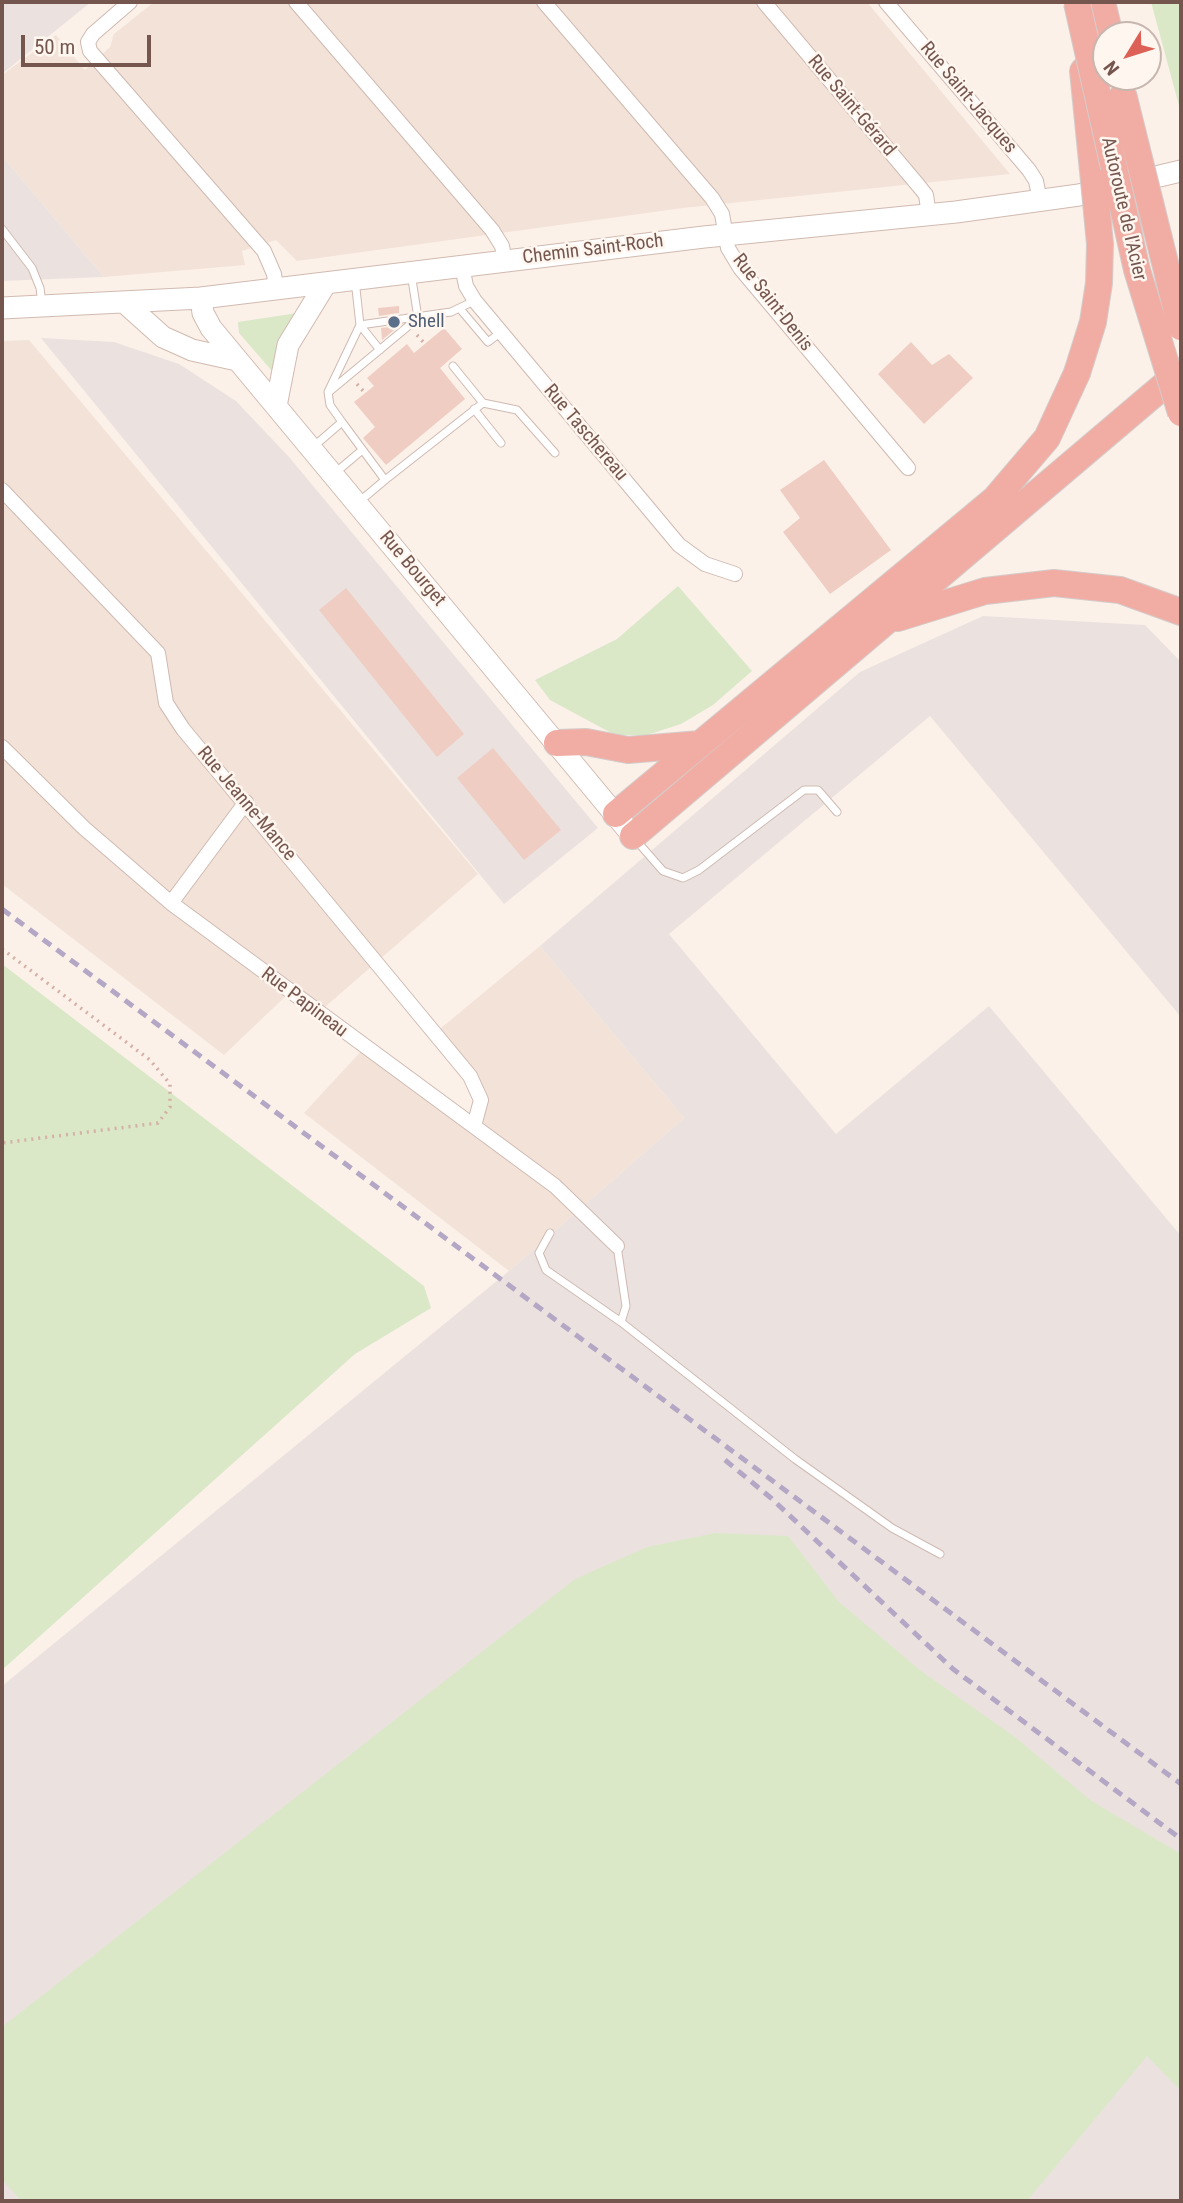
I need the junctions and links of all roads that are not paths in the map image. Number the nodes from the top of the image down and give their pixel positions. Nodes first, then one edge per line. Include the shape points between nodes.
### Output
1 (130, 2) edge
2 (296, 2) edge
3 (544, 2) edge
4 (764, 2) edge
5 (887, 2) edge
6 (1085, 2) edge
7 (1099, 21) edge
8 (1122, 91) edge
9 (1123, 91) edge
10 (1181, 171) edge
11 (1040, 201) junction
12 (929, 215) junction
13 (2, 229) edge
14 (726, 235) junction
15 (1181, 259) edge
16 (505, 261) junction
17 (462, 266) junction
18 (411, 272) junction
19 (355, 279) junction
20 (326, 283) junction
21 (276, 288) junction
22 (201, 298) junction
23 (475, 301) junction
24 (125, 303) junction
25 (42, 306) junction
26 (2, 307) edge
27 (461, 310) junction
28 (418, 318) junction
29 (360, 325) junction
30 (1181, 327) edge
31 (501, 332) junction
32 (380, 350) junction
33 (237, 360) junction
34 (453, 366) dead end
35 (1181, 371) edge
36 (328, 392) junction
37 (483, 402) junction
38 (276, 406) junction
39 (474, 409) junction
40 (1181, 413) edge
41 (342, 422) junction
42 (501, 443) dead end
43 (311, 449) junction
44 (361, 451) junction
45 (555, 453) dead end
46 (908, 468) dead end
47 (333, 475) junction
48 (385, 480) junction
49 (2, 490) edge
50 (357, 504) junction
51 (735, 573) dead end
52 (1181, 612) edge
53 (886, 621) junction
54 (557, 743) junction
55 (700, 744) junction
56 (2, 747) edge
57 (246, 802) junction
58 (837, 812) dead end
59 (616, 814) junction
60 (633, 835) junction
61 (172, 903) junction
62 (474, 1126) junction
63 (550, 1233) dead end
64 (617, 1246) joint
65 (621, 1322) junction
66 (940, 1555) dead end

1 - 21 street via 88,42 94,57 264,251
2 - 16 street via 492,230
3 - 14 street, Rue Saint-Denis via 712,198 722,214
4 - 12 street, Rue Saint-Gérard via 926,195
5 - 11 street, Rue Saint-Jacques via 1029,170
6 - 7 highway
6 - 40 highway, Autoroute de l'Acier, bridge via 1137,270
6 - 55 highway, bridge via 1100,264 1093,322 1077,373 1047,438 1010,485
8 - 30 highway, Autoroute de l'Acier, bridge
9 - 15 highway, bridge
10 - 11 main road, Chemin Saint-Roch
11 - 12 main road, Chemin Saint-Roch
12 - 14 main road, Chemin Saint-Roch
13 - 25 lane via 32,268
14 - 16 main road, Chemin Saint-Roch
14 - 46 street, Rue Saint-Denis via 740,268
16 - 17 main road, Chemin Saint-Roch
17 - 18 main road, Chemin Saint-Roch
17 - 23 street, Rue Taschereau via 463,280
18 - 19 main road, Chemin Saint-Roch
18 - 28 lane
19 - 20 main road, Chemin Saint-Roch
19 - 29 lane
20 - 21 main road, Chemin Saint-Roch
20 - 38 main road via 288,345
21 - 22 main road, Chemin Saint-Roch
22 - 24 main road, Chemin Saint-Roch
22 - 33 main road, Rue Bourget via 208,324
23 - 27 lane
23 - 31 street, Rue Taschereau
24 - 25 main road, Chemin Saint-Roch
24 - 33 main road via 163,337 192,351
25 - 26 main road, Chemin Saint-Roch
27 - 28 lane
27 - 31 lane via 488,342
28 - 29 lane
28 - 32 lane
29 - 32 lane
29 - 36 lane
31 - 51 street, Rue Taschereau via 679,545 705,564
32 - 36 lane
33 - 38 main road, Rue Bourget
34 - 37 lane
35 - 53 highway
36 - 41 lane via 330,405
37 - 39 lane
37 - 45 lane via 517,410
38 - 43 main road, Rue Bourget
39 - 42 lane
39 - 48 lane
41 - 43 lane
41 - 44 lane
43 - 47 main road, Rue Bourget
44 - 47 lane
44 - 48 lane
47 - 50 main road, Rue Bourget
48 - 50 lane
49 - 57 street, Rue Jeanne-Mance via 158,653 172,715
50 - 54 main road, Rue Bourget
52 - 53 highway via 1120,590 1054,583 985,591
53 - 60 highway
54 - 55 highway via 586,742 628,750
54 - 59 main road, Rue Bourget
55 - 59 highway
56 - 61 street, Rue Papineau via 93,836
57 - 61 street
57 - 62 street, Rue Jeanne-Mance via 470,1076 481,1100
58 - 60 lane via 818,790 804,790 682,878 663,871
59 - 60 main road, Rue Bourget
61 - 62 street, Rue Papineau
62 - 64 street, Rue Papineau via 574,1201
63 - 65 lane via 539,1252 546,1270
64 - 65 lane via 626,1306
65 - 66 lane via 795,1459 892,1528

